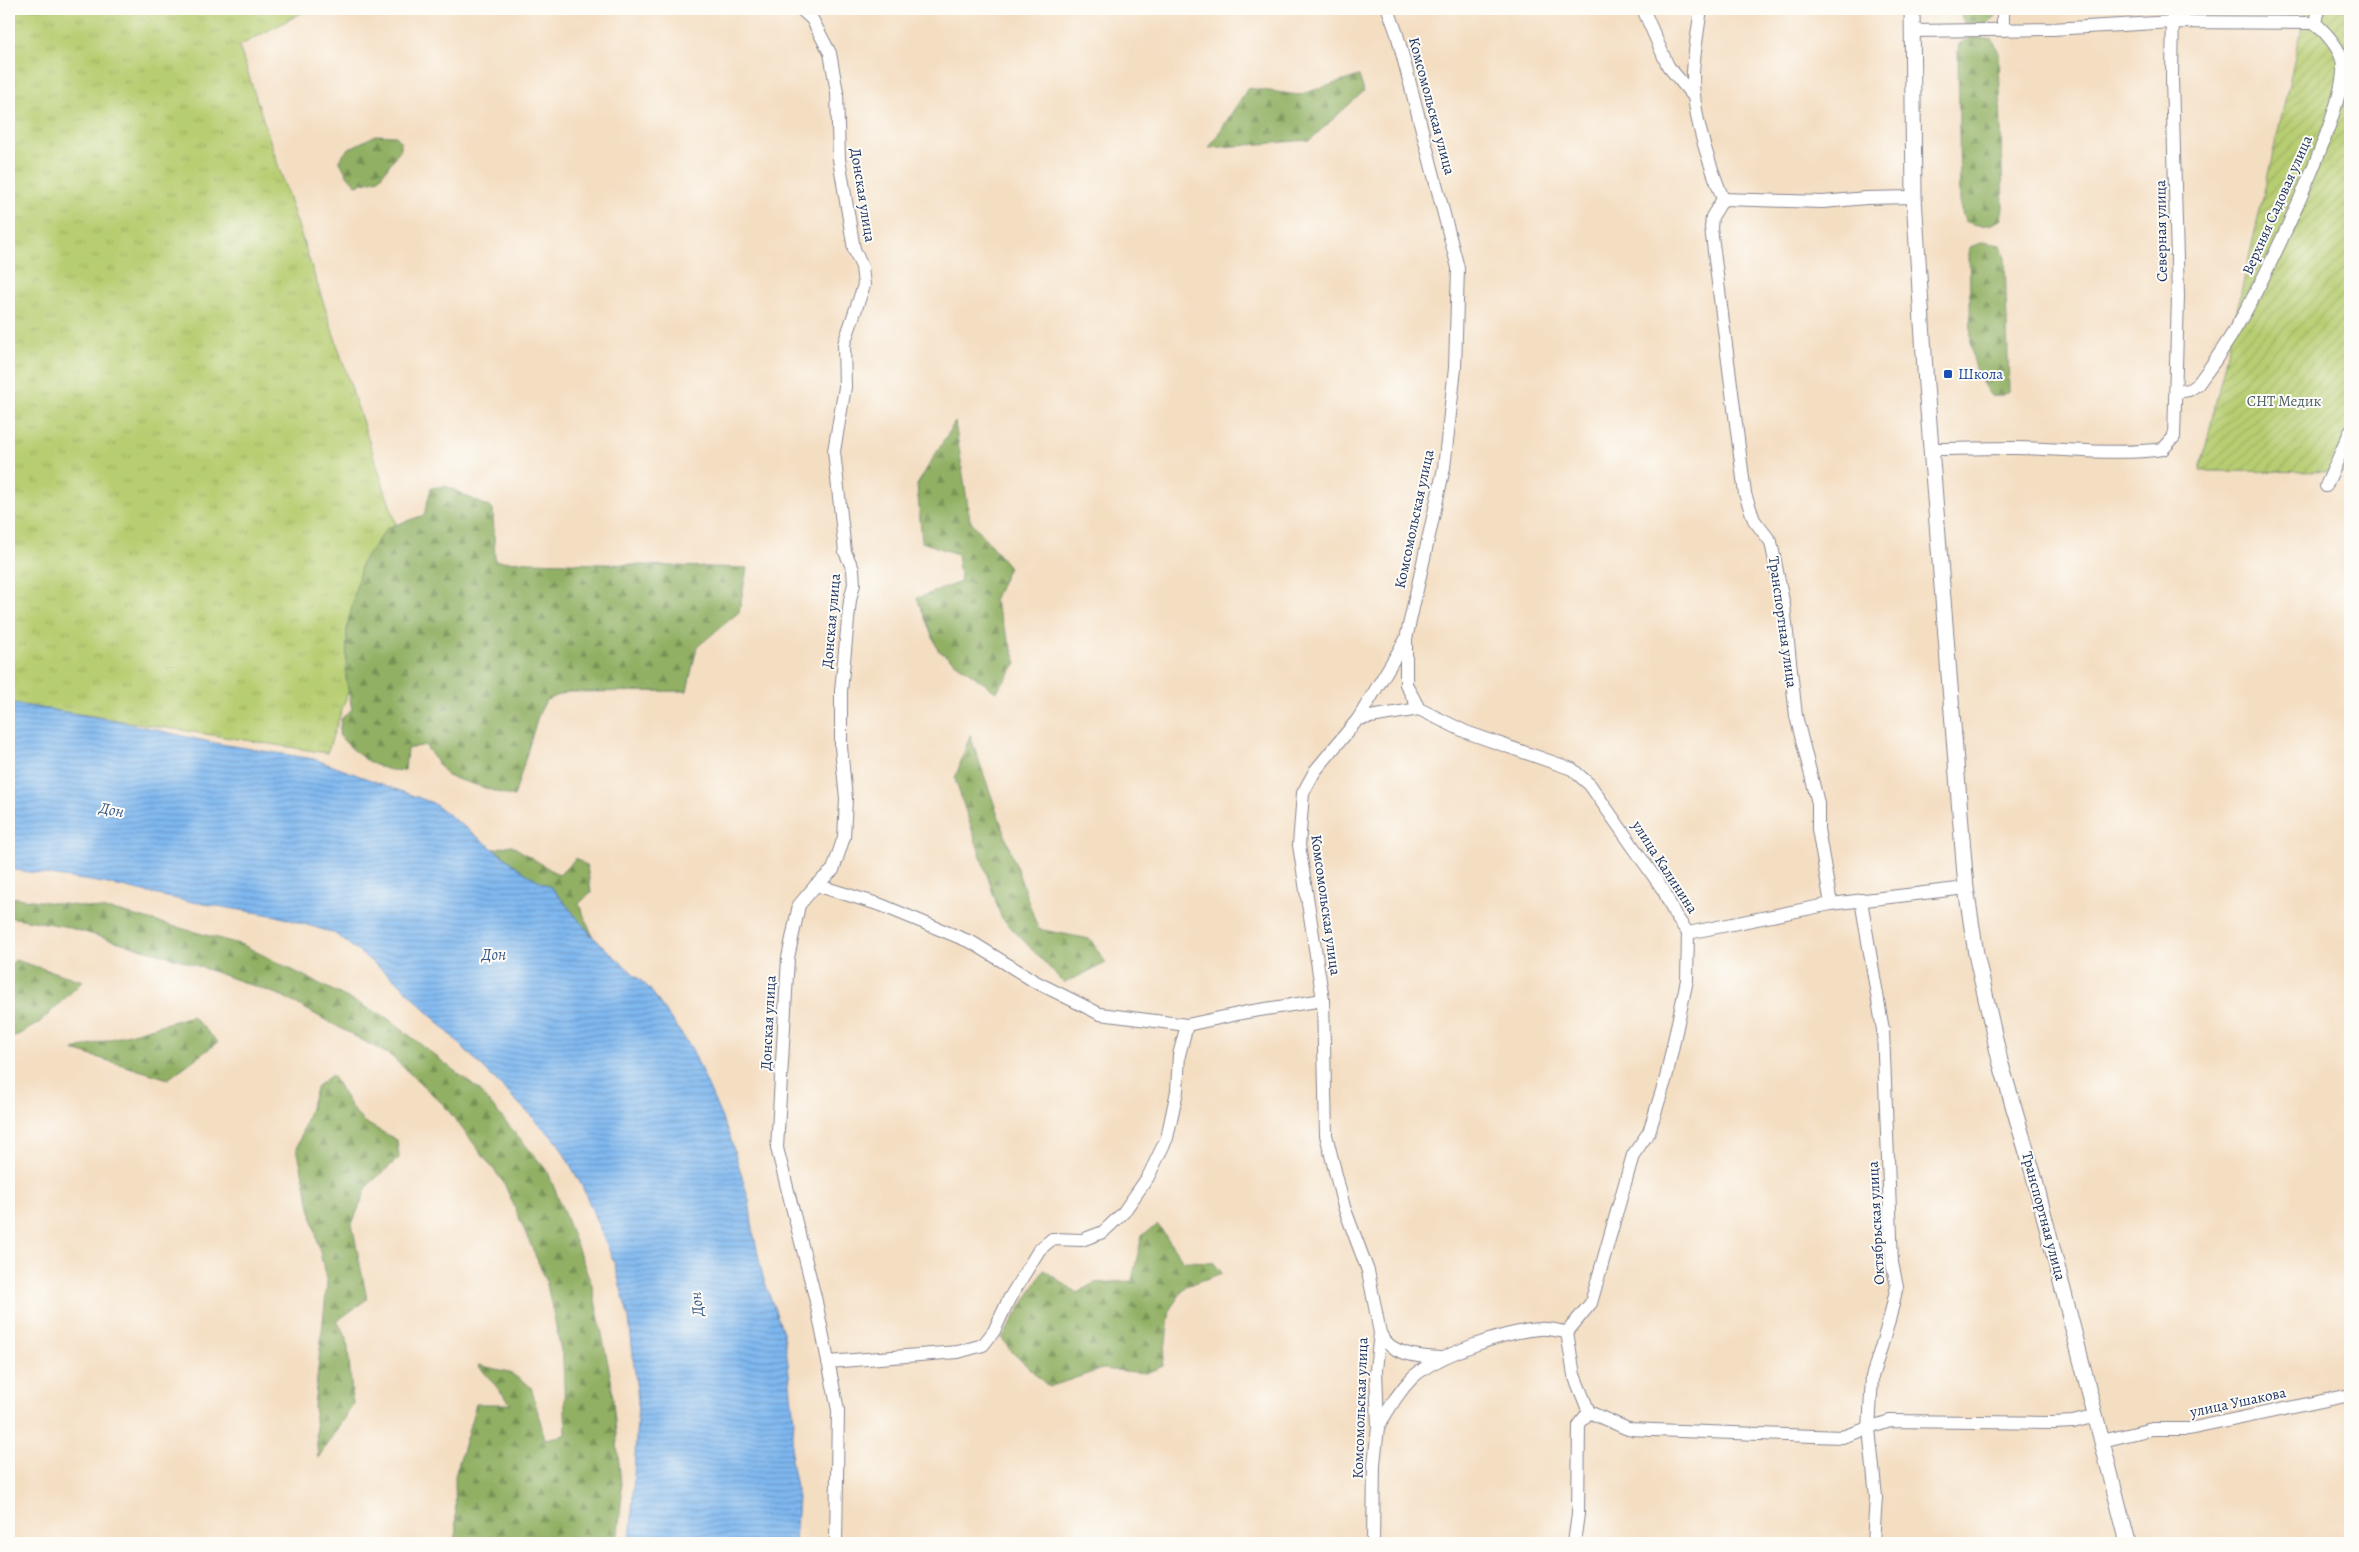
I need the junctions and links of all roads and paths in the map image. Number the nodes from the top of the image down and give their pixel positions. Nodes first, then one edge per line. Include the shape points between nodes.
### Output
1 (801, 9) edge
2 (1388, 9) edge
3 (1643, 9) edge
4 (1701, 9) edge
5 (1912, 9) edge
6 (2002, 9) edge
7 (2173, 9) edge
8 (2318, 9) edge
9 (2173, 22) junction
10 (2315, 23) junction
11 (2003, 30) junction
12 (1912, 31) junction
13 (2346, 67) edge
14 (1694, 96) junction
15 (1914, 197) junction
16 (1723, 199) junction
17 (2176, 392) junction
18 (2350, 432) edge
19 (1930, 449) junction
20 (2326, 486) dead end
21 (1406, 639) junction
22 (1418, 709) junction
23 (1358, 719) junction
24 (816, 885) junction
25 (1966, 888) junction
26 (1861, 900) junction
27 (1831, 904) junction
28 (1688, 933) junction
29 (1323, 1000) junction
30 (1187, 1025) junction
31 (1567, 1332) junction
32 (1380, 1333) junction
33 (1440, 1358) junction
34 (828, 1362) junction
35 (2350, 1395) edge
36 (1589, 1412) junction
37 (2096, 1416) junction
38 (1378, 1427) junction
39 (1869, 1429) junction
40 (2102, 1441) junction
41 (836, 1543) edge
42 (1373, 1543) edge
43 (1574, 1543) edge
44 (1873, 1543) edge
45 (2128, 1543) edge

1 - 24 street, Донская улица via 812,19 830,53 837,92 839,159 854,249 862,267 864,285 844,344 845,387 834,451 845,552 853,569 854,584 841,691 841,747 846,799 844,837 833,870
2 - 21 street, Комсомольская улица via 1458,268 1455,368 1444,468
3 - 14 street via 1668,66
4 - 14 street via 1693,74
5 - 12 main road, Транспортная улица
6 - 11 street
7 - 9 street, Северная улица
8 - 10 street
9 - 10 street
9 - 11 street
9 - 17 street, Северная улица via 2178,296
10 - 13 street, Верхняя Садовая улица via 2338,51
11 - 12 street
12 - 15 main road, Транспортная улица
13 - 17 street, Верхняя Садовая улица via 2320,152 2260,285 2198,384 2189,390
14 - 16 street via 1706,151
15 - 16 street via 1823,202
15 - 19 main road, Транспортная улица
16 - 27 street, Транспортная улица via 1712,217 1711,228 1745,494 1754,520 1771,542 1784,606 1796,716 1818,802 1818,829
17 - 19 street, Северная улица via 2174,437 2163,449 2106,452
18 - 20 street
19 - 25 main road, Транспортная улица
21 - 22 street via 1406,684
21 - 23 street, Комсомольская улица
22 - 23 street
22 - 28 street, улица Калинина via 1466,732 1572,769 1590,785 1664,890 1675,915
23 - 29 street, Комсомольская улица via 1315,771 1303,793 1299,845
24 - 30 street via 881,905 973,942 1034,981 1100,1014
24 - 34 street, Донская улица via 799,905 788,958 776,1148 815,1297
25 - 26 street
25 - 37 main road, Транспортная улица via 1976,954 2000,1061
26 - 27 street
26 - 39 street, Октябрьская улица via 1883,1030 1892,1263 1897,1286 1872,1377
27 - 28 street
28 - 31 street, улица Калинина via 1687,980 1666,1078 1649,1132 1633,1155 1592,1303
29 - 30 street
29 - 32 street, Комсомольская улица via 1326,1136 1344,1207 1368,1271
30 - 34 street via 1179,1055 1177,1091 1167,1138 1148,1177 1124,1213 1103,1232 1082,1240 1052,1239 1039,1250 983,1345 958,1352
31 - 33 street via 1540,1329 1493,1339
31 - 36 street via 1574,1375
32 - 33 street via 1384,1342 1402,1352 1420,1358
32 - 38 street, Комсомольская улица via 1376,1370
33 - 38 street via 1414,1376 1398,1393
34 - 41 street, Донская улица via 838,1410
35 - 40 street, улица Ушакова via 2189,1429 2152,1429
36 - 39 street via 1628,1429 1842,1437
36 - 43 street via 1579,1424 1578,1514
37 - 39 street via 2052,1423 1890,1422
37 - 40 main road, Транспортная улица
38 - 42 street, Комсомольская улица
39 - 44 street, Октябрьская улица via 1876,1497
40 - 45 main road, Транспортная улица

